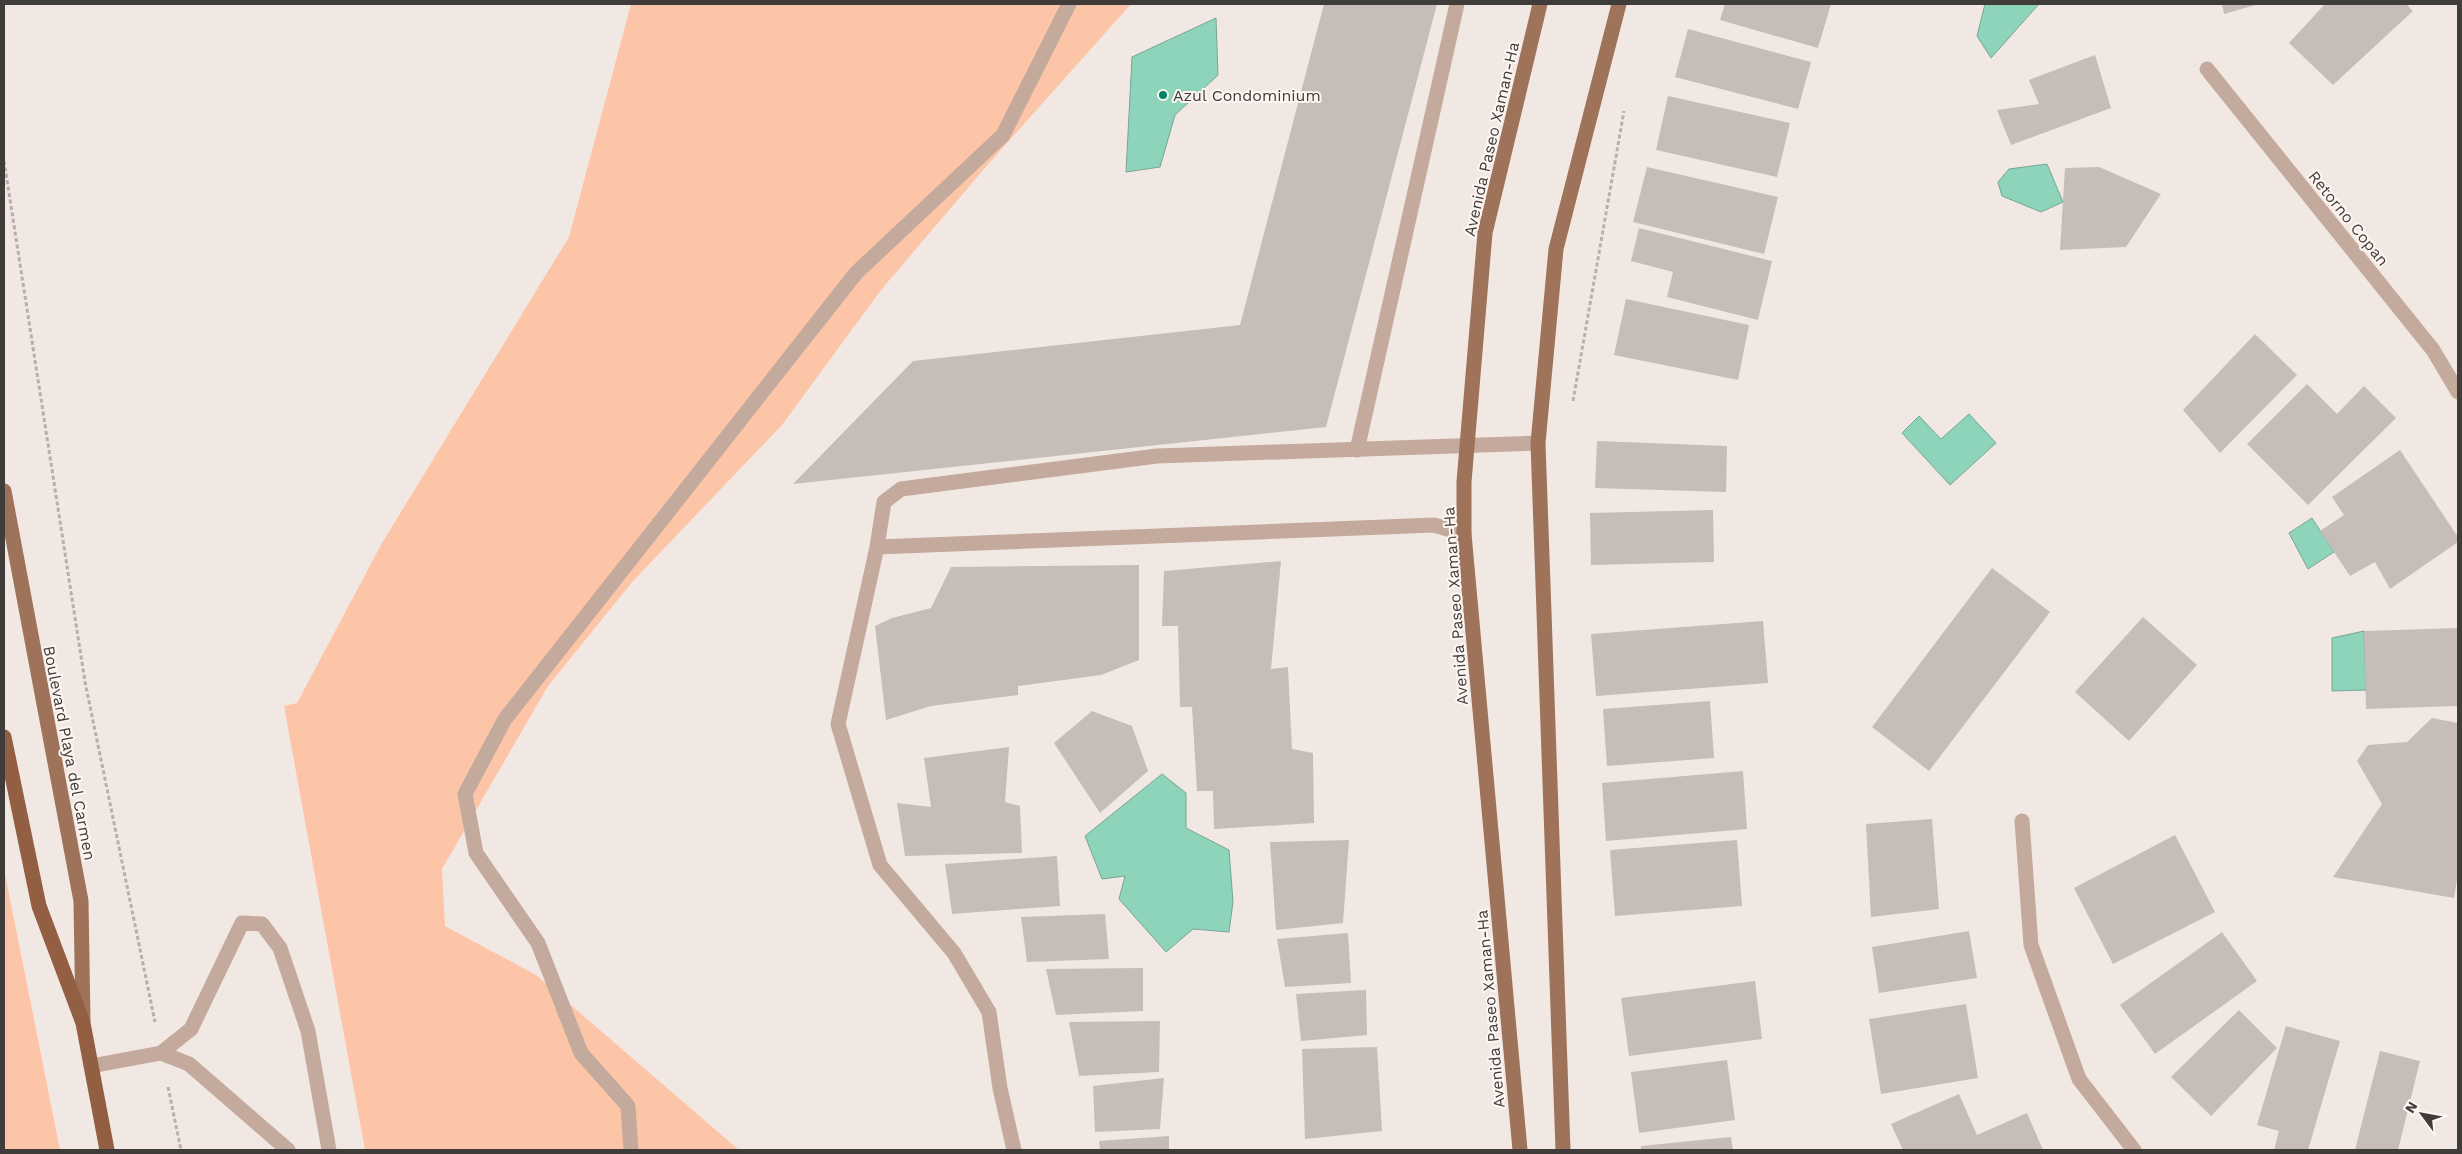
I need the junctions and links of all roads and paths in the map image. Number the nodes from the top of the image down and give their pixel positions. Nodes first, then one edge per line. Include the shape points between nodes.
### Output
1 (1069, 4) edge
2 (1457, 4) edge
3 (1540, 4) edge
4 (1618, 4) edge
5 (2207, 69) dead end
6 (1626, 101) dead end
7 (4, 161) edge
8 (2458, 392) edge
9 (1573, 402) dead end
10 (1538, 443) junction
11 (1468, 446) junction
12 (1357, 450) junction
13 (4, 491) edge
14 (1464, 534) junction
15 (877, 547) junction
16 (4, 737) edge
17 (2022, 821) dead end
18 (83, 1023) junction
19 (161, 1053) junction
20 (91, 1066) junction
21 (107, 1150) edge
22 (181, 1150) edge
23 (288, 1150) edge
24 (329, 1150) edge
25 (631, 1150) edge
26 (1014, 1150) edge
27 (1520, 1150) edge
28 (1563, 1150) edge
29 (2134, 1150) edge

1 - 25 street via 1003,135 856,273 506,719 465,794 476,853 538,943 581,1053 628,1106
2 - 12 street
3 - 11 main road, Avenida Paseo Xaman-Ha via 1485,233
4 - 10 main road via 1556,249
5 - 8 street, Retorno Copan via 2433,350
6 - 9 path
7 - 19 path via 85,682
10 - 11 street
10 - 28 main road
11 - 12 street
11 - 14 main road, Avenida Paseo Xaman-Ha
12 - 15 street via 1156,456 901,490 884,502
13 - 18 main road, Boulevard Playa del Carmen via 81,901
14 - 15 street via 1434,524
14 - 27 main road, Avenida Paseo Xaman-Ha
15 - 26 street via 838,724 880,865 954,952 989,1012 1000,1088
16 - 18 highway via 39,906
17 - 29 street via 2031,945 2079,1079
18 - 20 highway
19 - 20 street
19 - 22 path
19 - 23 street via 190,1064
19 - 24 street via 191,1029 242,923 262,924 280,948 308,1031
20 - 21 highway

